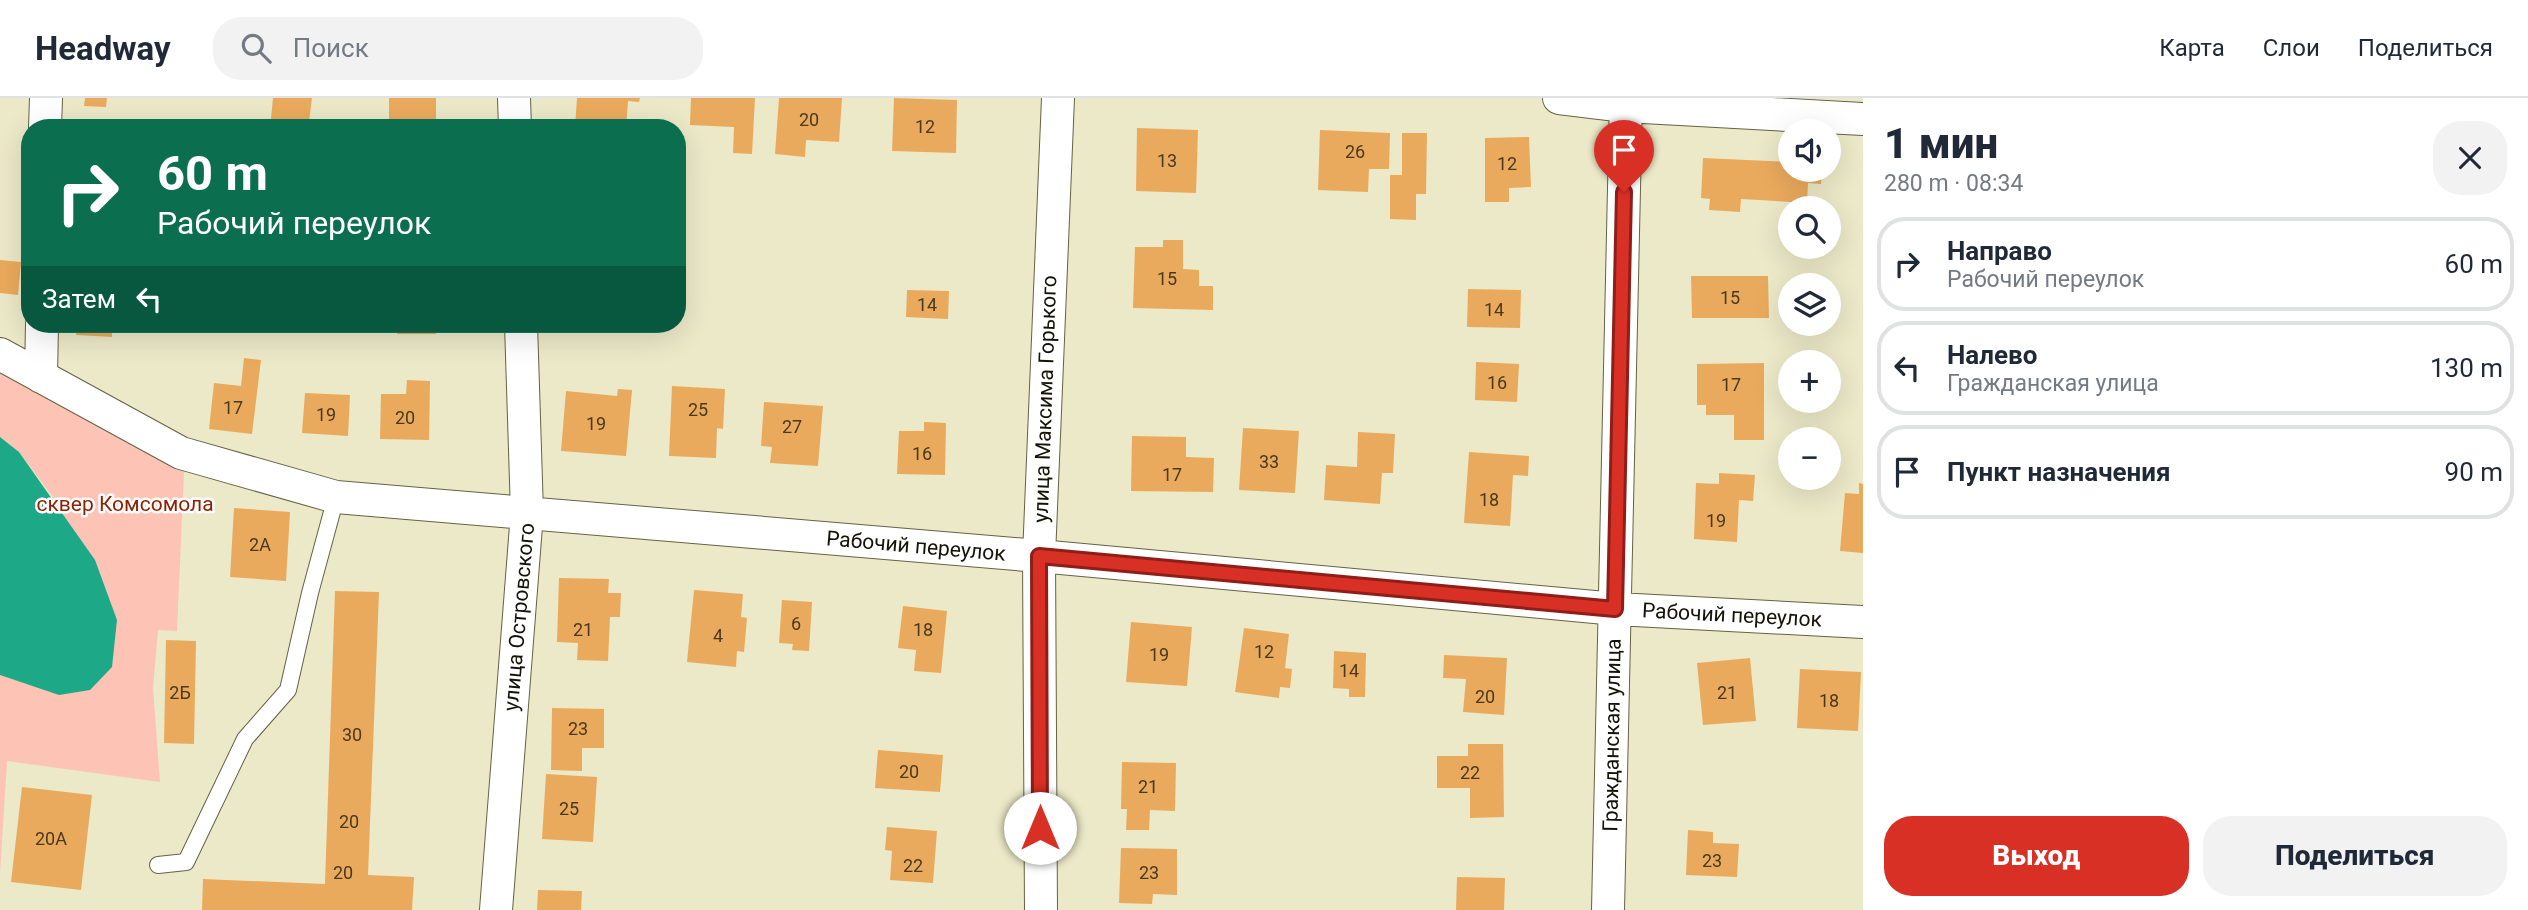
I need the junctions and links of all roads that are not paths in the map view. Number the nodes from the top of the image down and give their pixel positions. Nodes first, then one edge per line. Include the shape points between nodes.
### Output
1 (46, 98) edge
2 (514, 98) edge
3 (1058, 98) edge
4 (1559, 98) edge
5 (1626, 102) edge
6 (45, 119) edge
7 (515, 119) edge
8 (1863, 119) edge
9 (42, 333) edge
10 (521, 333) edge
11 (0, 354) edge
12 (41, 377) junction
13 (336, 497) junction
14 (527, 513) junction
15 (1039, 556) junction
16 (1615, 609) junction
17 (1863, 622) edge
18 (158, 864) dead end
19 (496, 910) edge
20 (1041, 910) edge
21 (1608, 910) edge

1 - 6 street
2 - 7 street
3 - 15 street, улица Максима Горького
4 - 5 street
5 - 8 street
5 - 16 street, Гражданская улица
9 - 12 street
10 - 14 street, улица Островского
11 - 12 street, Рабочий переулок
12 - 13 street, Рабочий переулок via 181,453
13 - 14 street, Рабочий переулок
13 - 18 lane via 288,690 245,739 186,862
14 - 15 street, Рабочий переулок
14 - 19 street, улица Островского
15 - 16 street, Рабочий переулок
15 - 20 street, улица Максима Горького
16 - 17 street, Рабочий переулок
16 - 21 street, Гражданская улица

